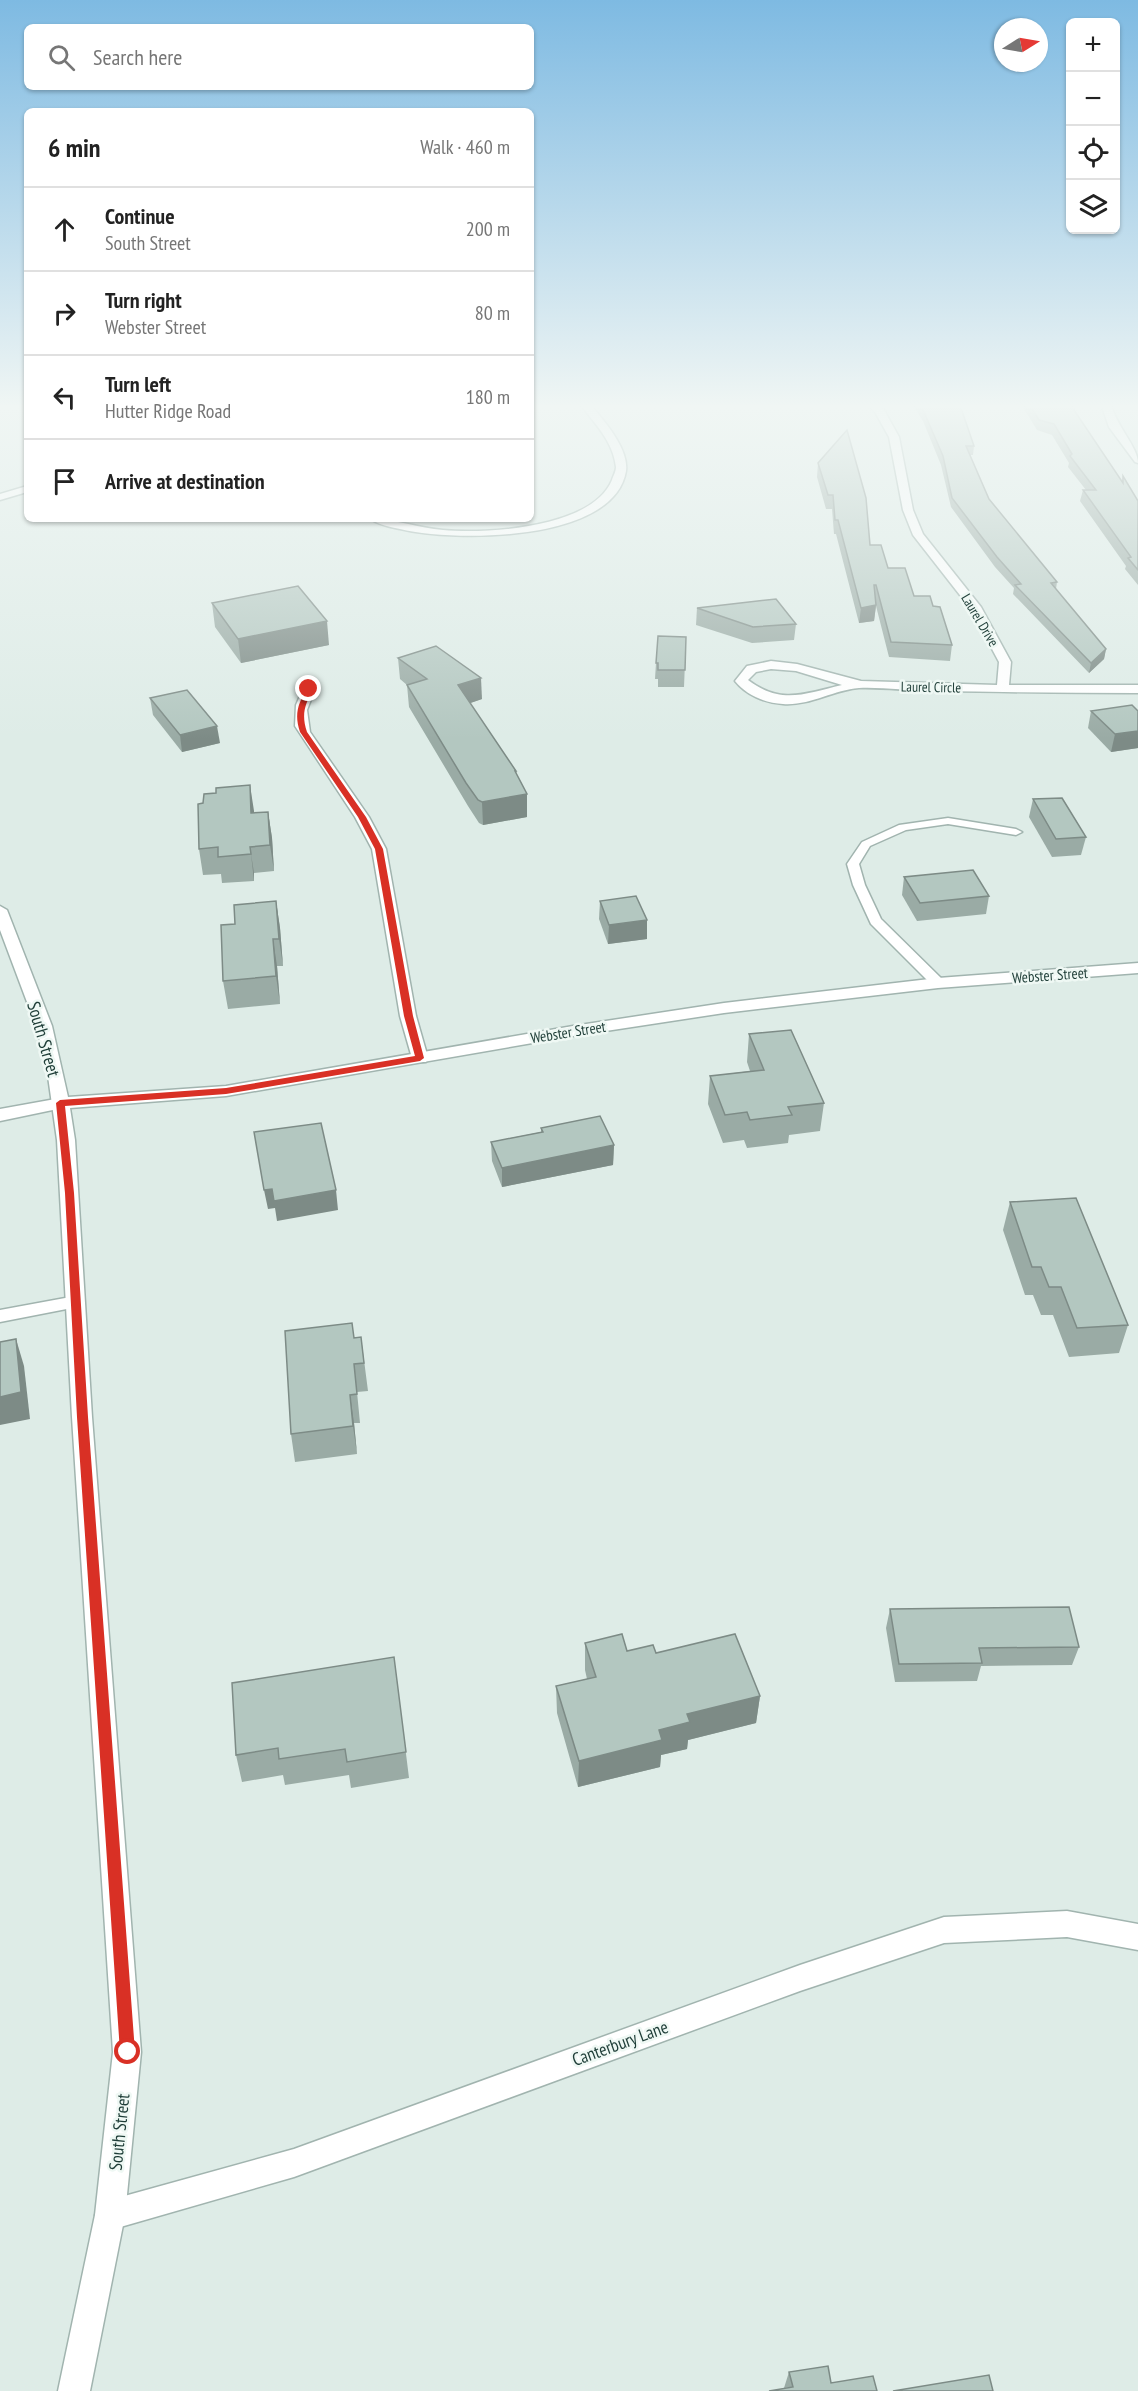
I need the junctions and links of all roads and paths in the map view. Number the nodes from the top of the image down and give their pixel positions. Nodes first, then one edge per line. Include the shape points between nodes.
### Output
1 (577, 516) edge
2 (910, 516) edge
3 (386, 522) edge
4 (858, 685) junction
5 (309, 689) dead end
6 (1003, 689) junction
7 (1138, 689) edge
8 (1016, 832) dead end
9 (0, 910) edge
10 (1138, 968) edge
11 (938, 983) junction
12 (420, 1058) junction
13 (60, 1103) junction
14 (0, 1115) edge
15 (76, 1302) junction
16 (0, 1316) edge
17 (1138, 1937) edge
18 (110, 2216) junction
19 (74, 2391) edge

1 - 3 street via 546,525 486,533 452,534
2 - 6 street, Laurel Drive via 918,536 975,607 1005,662
4 - 4 street, Laurel Circle via 801,701 767,698 741,681 756,667 771,666 814,671
4 - 6 street, Laurel Circle
5 - 12 street via 300,708 304,732 379,849 408,1016
6 - 7 street
8 - 11 lane via 948,821 903,827 866,844 853,864 875,921
9 - 13 street, South Street via 44,1026
10 - 11 street, Webster Street
11 - 12 street, Webster Street via 724,1008
12 - 13 street, Webster Street via 226,1091
13 - 14 street, Webster Street
13 - 15 street, South Street via 66,1140
15 - 16 lane
15 - 18 street, South Street via 128,2052
17 - 18 street, Canterbury Lane via 1067,1924 944,1930 800,1978 294,2163
18 - 19 street, South Street

